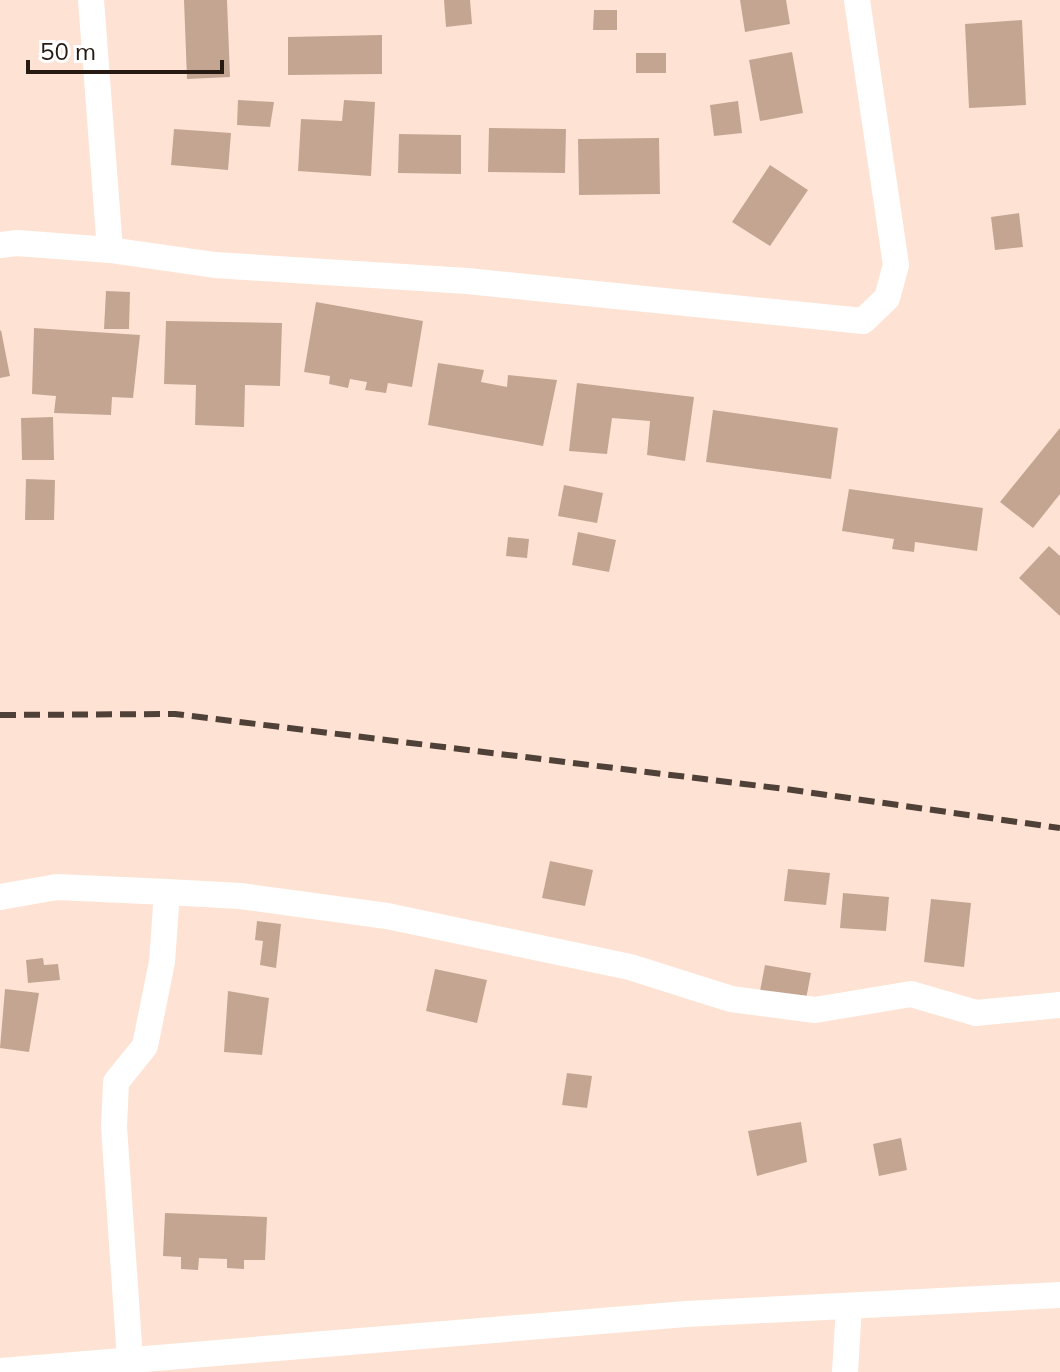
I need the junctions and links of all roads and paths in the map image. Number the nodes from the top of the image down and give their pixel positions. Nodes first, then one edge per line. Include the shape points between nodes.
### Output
1 (91, 0) edge
2 (857, 0) edge
3 (0, 245) edge
4 (110, 250) junction
5 (167, 892) junction
6 (0, 897) edge
7 (1060, 1005) edge
8 (1060, 1295) edge
9 (849, 1306) junction
10 (130, 1359) junction
11 (0, 1371) edge
12 (845, 1372) edge

1 - 4 street
2 - 4 street via 896,265 887,298 863,321 467,281 215,265
3 - 4 street
5 - 6 street via 57,887
5 - 7 street via 240,896 444,925 630,967 731,999 815,1010 911,994 976,1013
5 - 10 street via 162,962 145,1046 116,1082 114,1127
8 - 9 street
9 - 10 street via 686,1314
9 - 12 street
10 - 11 street

